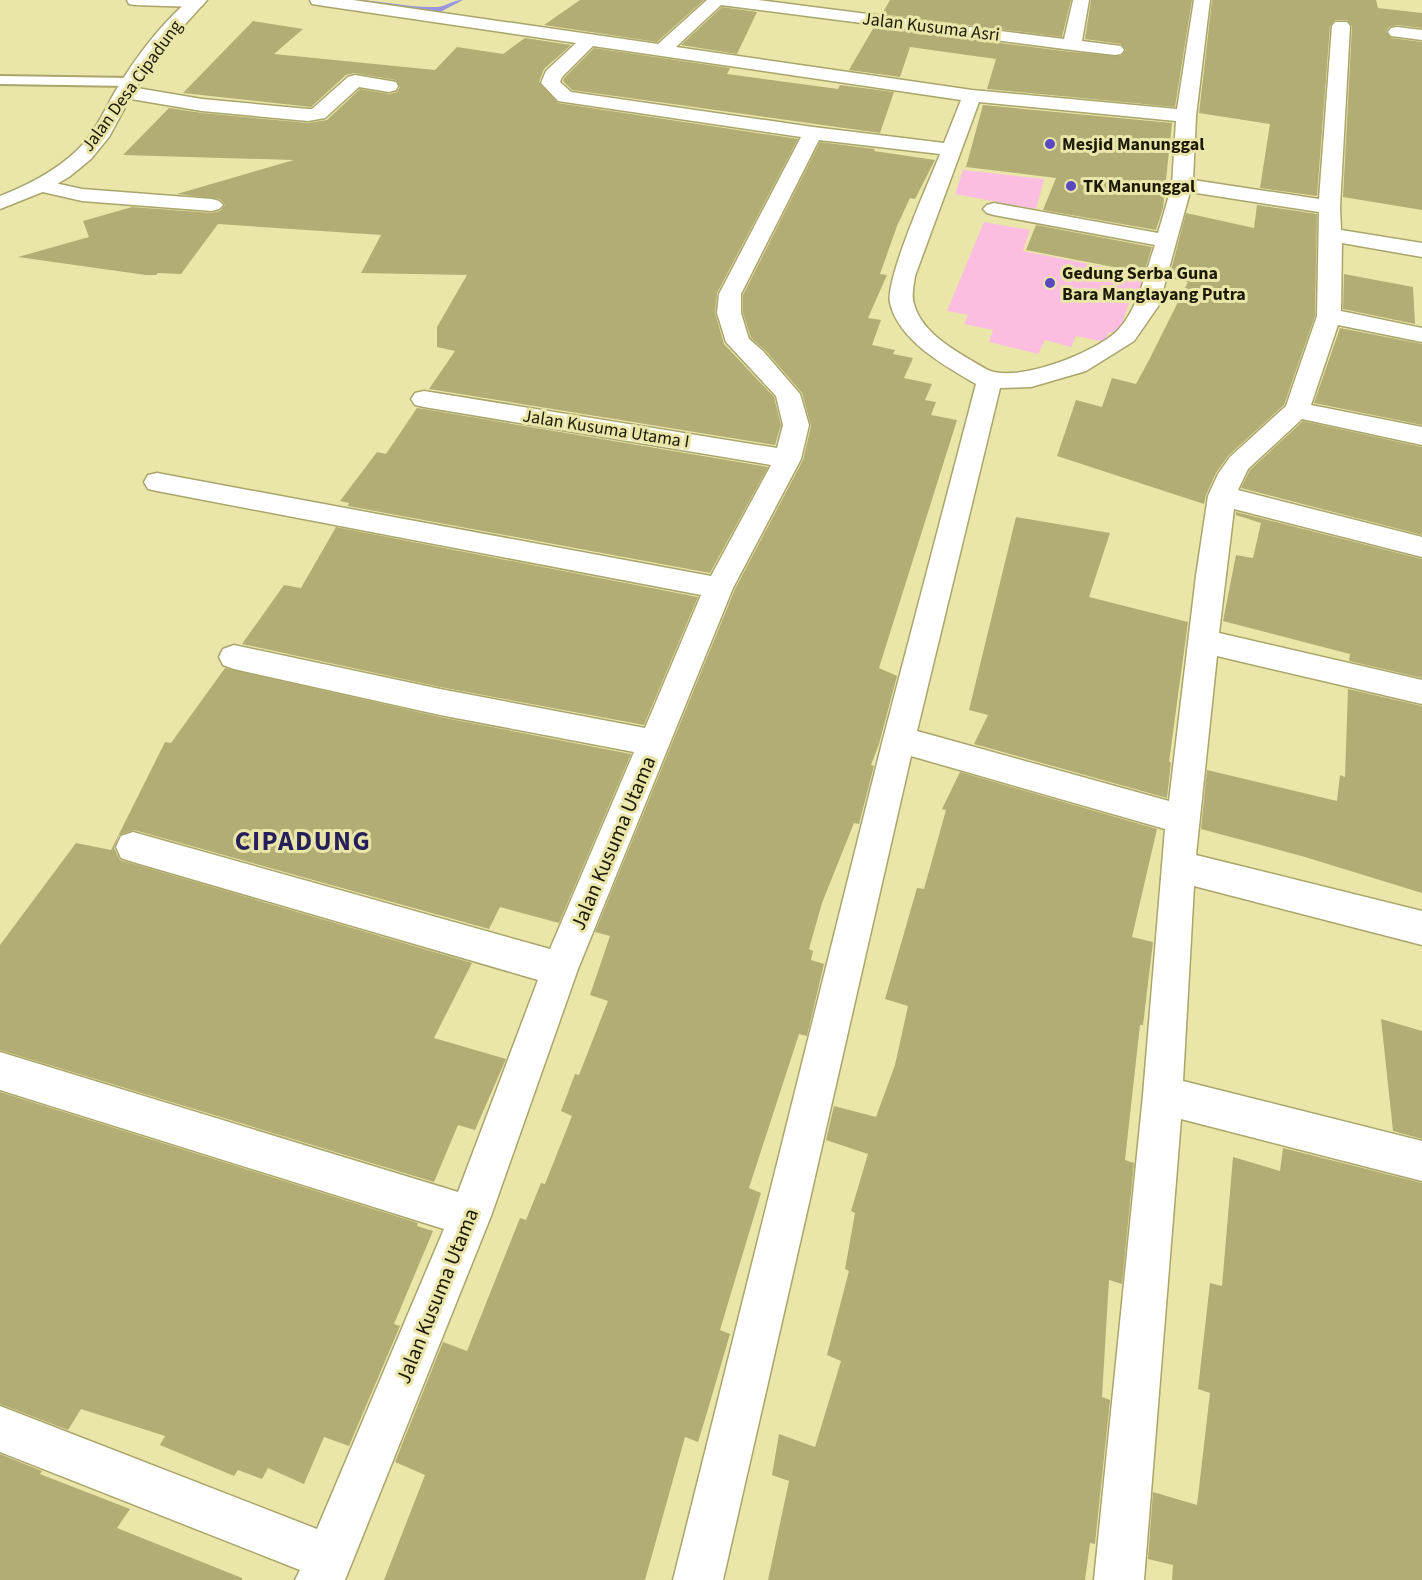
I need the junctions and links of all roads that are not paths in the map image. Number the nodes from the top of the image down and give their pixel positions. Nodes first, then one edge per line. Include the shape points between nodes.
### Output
1 (135, 0) edge
2 (318, 0) edge
3 (718, 0) edge
4 (1081, 0) edge
5 (1202, 0) edge
6 (197, 1) edge
7 (1341, 26) dead end
8 (1397, 32) dead end
9 (1422, 35) edge
10 (588, 41) junction
11 (1072, 45) junction
12 (1115, 50) dead end
13 (660, 52) junction
14 (0, 80) edge
15 (389, 86) dead end
16 (127, 87) junction
17 (972, 96) junction
18 (1186, 116) junction
19 (813, 133) junction
20 (953, 150) junction
21 (1182, 185) junction
22 (41, 186) junction
23 (0, 203) edge
24 (212, 205) dead end
25 (994, 209) dead end
26 (1330, 221) junction
27 (1167, 241) junction
28 (1422, 250) edge
29 (1329, 316) junction
30 (1422, 335) edge
31 (989, 381) junction
32 (424, 399) dead end
33 (1297, 410) junction
34 (1422, 436) edge
35 (789, 459) junction
36 (157, 482) dead end
37 (1222, 496) junction
38 (1422, 547) edge
39 (719, 588) junction
40 (1204, 641) junction
41 (234, 657) dead end
42 (1422, 692) edge
43 (899, 739) junction
44 (655, 743) junction
45 (1184, 820) junction
46 (133, 846) dead end
47 (1178, 866) junction
48 (1422, 928) edge
49 (560, 969) junction
50 (0, 1071) edge
51 (1163, 1095) junction
52 (1422, 1161) edge
53 (470, 1216) junction
54 (0, 1429) edge
55 (325, 1569) edge
56 (698, 1580) edge
57 (1119, 1580) edge

1 - 6 street
2 - 10 street via 445,11
3 - 11 street, Jalan Kusuma Asri
3 - 13 street
4 - 11 street
5 - 18 street
6 - 16 street, Jalan Desa Cipadung via 170,27
7 - 26 street
8 - 9 street
10 - 13 street
10 - 19 street via 553,75 550,83 565,97
11 - 12 street, Jalan Kusuma Asri
13 - 17 street
14 - 16 lane
15 - 16 street via 355,81 318,114 308,115 202,105
16 - 22 street, Jalan Desa Cipadung via 93,146
17 - 18 street
17 - 20 street
18 - 21 street
19 - 20 street
19 - 35 street, Jalan Kusuma Utama via 730,294 729,313 738,342 788,394 796,425
20 - 31 street via 904,276 902,303 915,328 954,361
21 - 26 street
21 - 27 street
22 - 23 street, Jalan Desa Cipadung
22 - 24 street via 82,195
25 - 27 street
26 - 28 street
26 - 29 street
27 - 31 street via 1147,305 1126,336 1077,366 1031,379
29 - 30 street
29 - 33 street
31 - 43 street
32 - 35 street, Jalan Kusuma Utama I
33 - 34 street
33 - 37 street via 1239,463
35 - 39 street, Jalan Kusuma Utama
36 - 39 street
37 - 38 street
37 - 40 street
39 - 44 street, Jalan Kusuma Utama
40 - 42 street
40 - 45 street
41 - 44 street
43 - 45 street
43 - 56 street
44 - 49 street, Jalan Kusuma Utama
45 - 47 street
46 - 49 street
47 - 48 street
47 - 51 street
49 - 53 street, Jalan Kusuma Utama
50 - 53 street
51 - 52 street
51 - 57 street
53 - 55 street, Jalan Kusuma Utama
54 - 55 street

